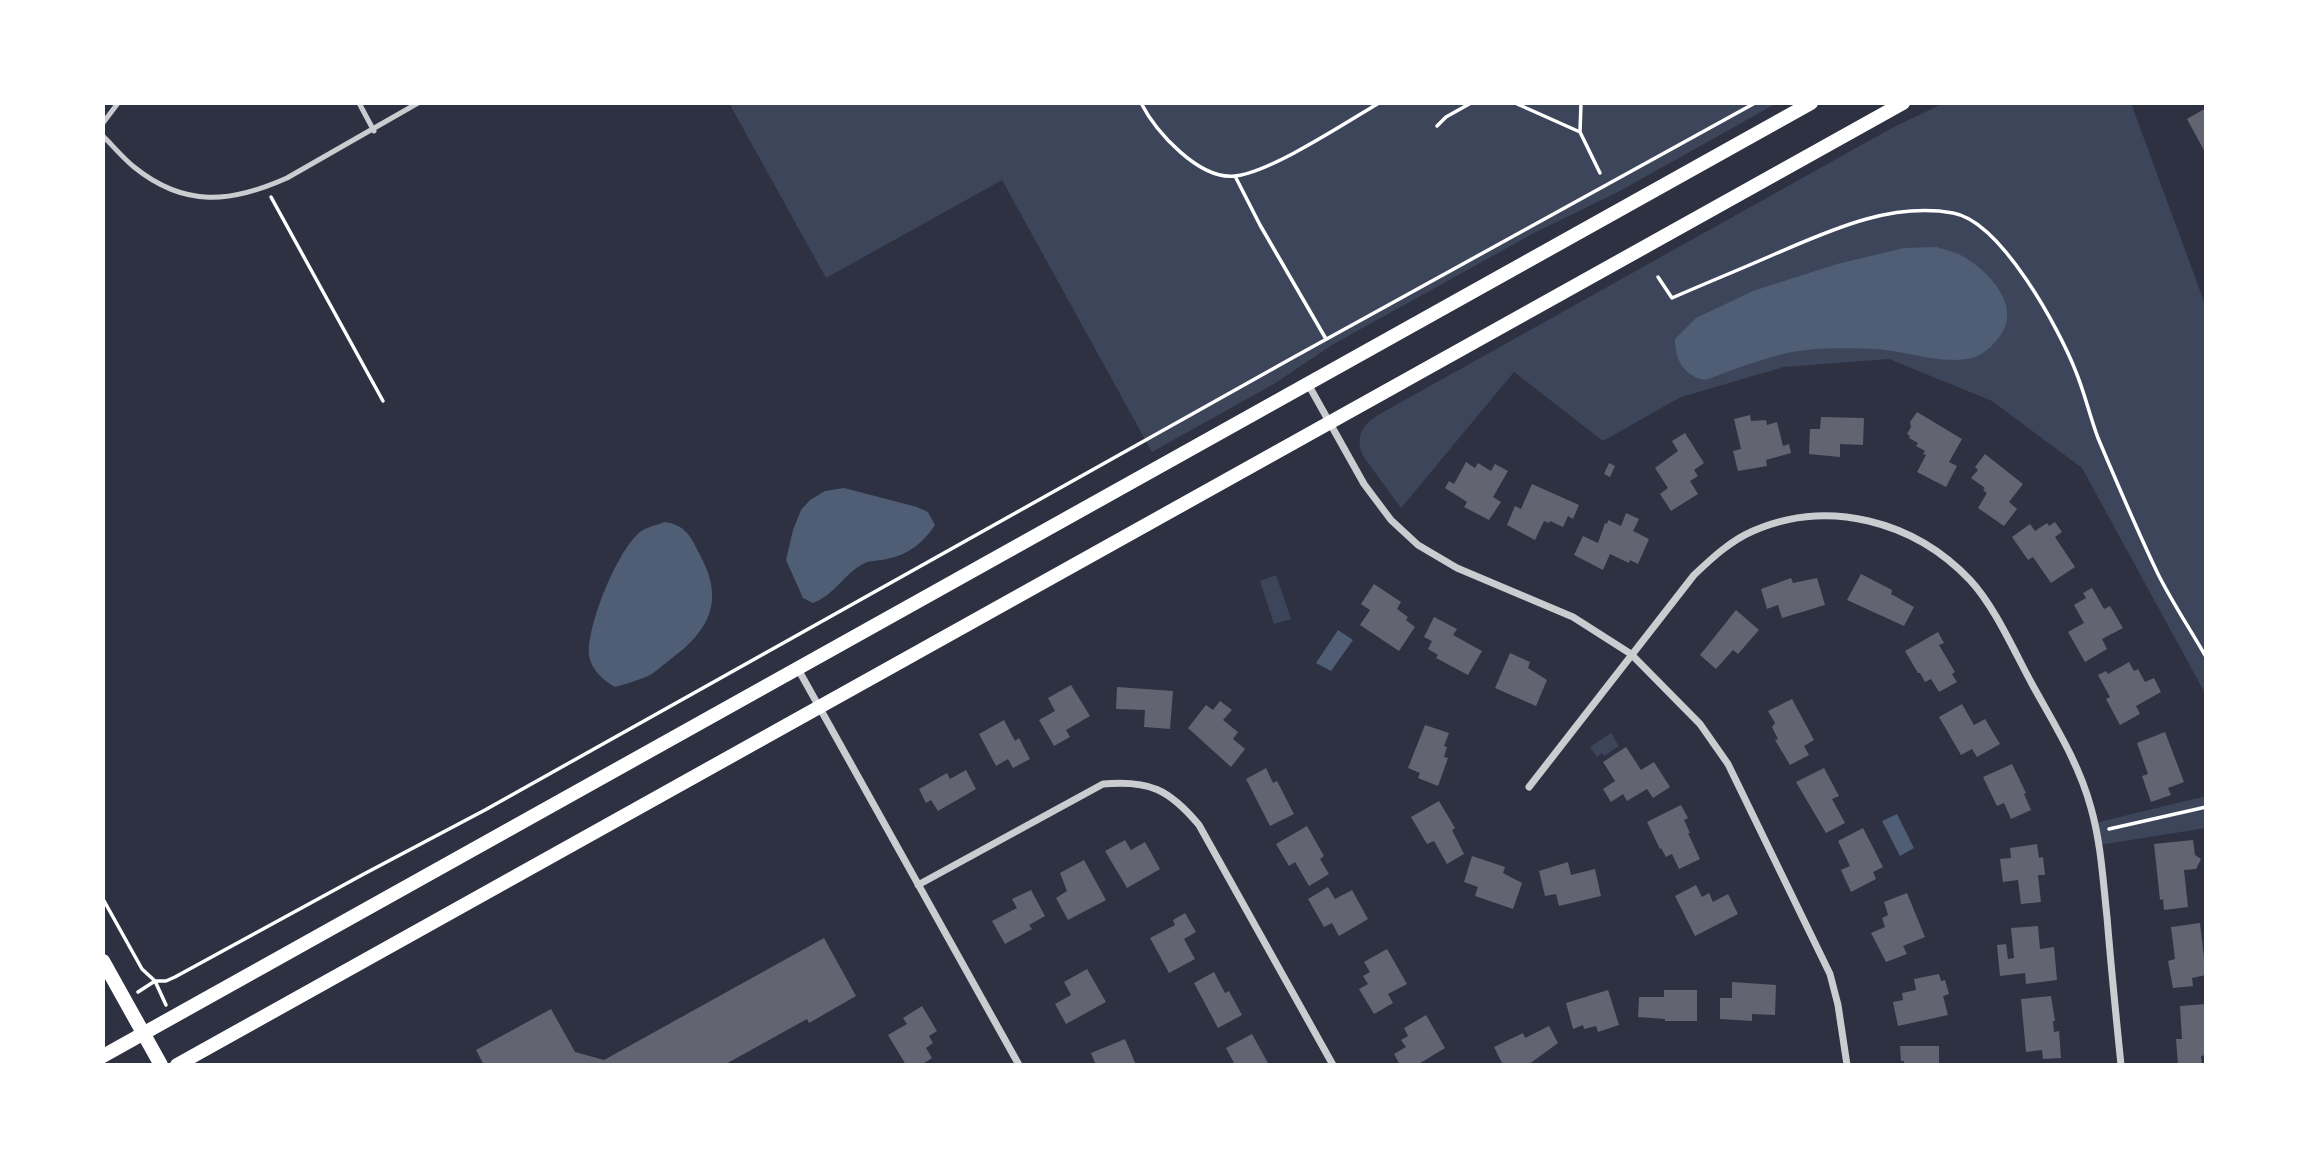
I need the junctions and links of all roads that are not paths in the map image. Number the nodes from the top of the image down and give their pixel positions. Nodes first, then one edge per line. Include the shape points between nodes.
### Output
1 (118, 103) edge
2 (359, 103) edge
3 (418, 103) edge
4 (1811, 103) edge
5 (1903, 103) edge
6 (103, 123) edge
7 (373, 131) junction
8 (103, 135) edge
9 (1308, 384) junction
10 (1328, 423) junction
11 (1631, 653) junction
12 (798, 669) junction
13 (819, 707) junction
14 (1529, 788) dead end
15 (918, 885) junction
16 (103, 961) edge
17 (144, 1033) junction
18 (106, 1056) edge
19 (161, 1065) edge
20 (177, 1065) edge
21 (1019, 1065) edge
22 (1334, 1065) edge
23 (1847, 1065) edge
24 (2121, 1065) edge

1 - 6 lane
2 - 7 lane
3 - 7 lane
4 - 9 main road
5 - 10 main road
7 - 8 lane via 288,178 231,198 194,196 160,186 132,166
9 - 10 street
9 - 12 main road
10 - 11 street via 1364,484 1391,520 1418,545 1457,568 1573,617
10 - 13 main road
11 - 14 street
11 - 23 street via 1700,724 1728,764 1830,974
11 - 24 street via 1693,575 1721,550 1784,519 1860,517 1923,542 1950,561 1984,600 2076,767 2089,800 2097,832
12 - 13 street
12 - 17 main road
13 - 15 street
13 - 20 main road
15 - 21 street
15 - 22 street via 1102,784 1149,785 1170,795 1199,825
16 - 17 main road
17 - 18 main road
17 - 19 main road

